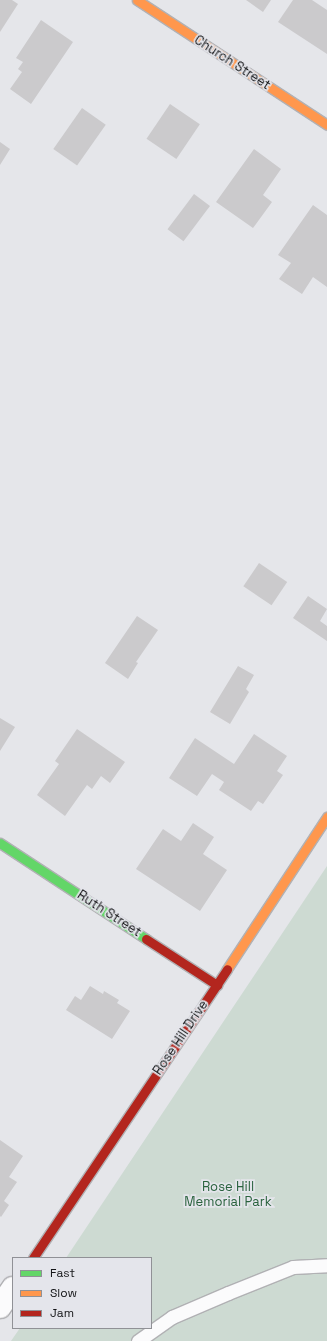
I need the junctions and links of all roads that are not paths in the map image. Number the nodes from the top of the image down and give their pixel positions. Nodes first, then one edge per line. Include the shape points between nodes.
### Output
1 (137, 0) edge
2 (327, 125) edge
3 (327, 817) edge
4 (0, 843) edge
5 (217, 985) junction
6 (34, 1257) edge
7 (327, 1265) edge
8 (12, 1289) edge
9 (0, 1307) edge
10 (138, 1341) edge

1 - 2 street, Church Street
3 - 5 street, Rose Hill Drive
4 - 5 street, Ruth Street
5 - 6 street, Rose Hill Drive
7 - 10 lane via 293,1267 172,1317
8 - 9 street

